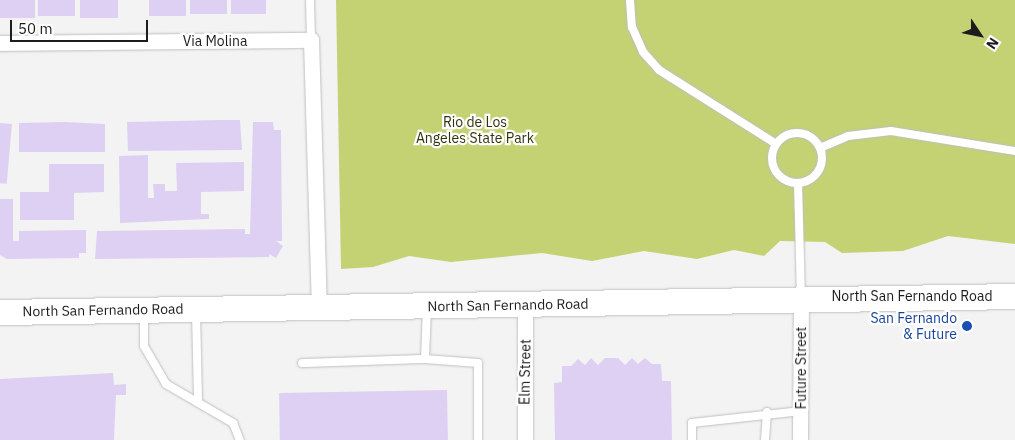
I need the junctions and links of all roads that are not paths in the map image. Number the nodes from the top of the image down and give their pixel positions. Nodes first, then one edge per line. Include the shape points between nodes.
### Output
1 (310, 0) edge
2 (630, 0) edge
3 (311, 40) junction
4 (0, 43) edge
5 (776, 144) junction
6 (820, 148) junction
7 (1015, 151) edge
8 (798, 183) junction
9 (1015, 296) edge
10 (801, 297) junction
11 (525, 304) junction
12 (319, 306) junction
13 (427, 306) junction
14 (196, 309) junction
15 (144, 310) junction
16 (0, 312) edge
17 (425, 359) junction
18 (302, 362) dead end
19 (198, 402) junction
20 (801, 411) junction
21 (767, 412) junction
22 (240, 440) edge
23 (478, 440) edge
24 (525, 440) edge
25 (692, 440) edge
26 (765, 440) edge
27 (800, 440) edge

1 - 3 lane
2 - 5 lane via 632,27 643,52 659,70
3 - 4 street, Via Molina
3 - 12 street
5 - 6 lane via 788,134 803,133
5 - 8 lane via 771,159 776,174
6 - 7 lane via 848,136 891,131
6 - 8 lane via 818,172
8 - 10 lane
9 - 10 main road, North San Fernando Road
10 - 11 main road, North San Fernando Road
10 - 20 street, Future Street
11 - 13 main road, North San Fernando Road
11 - 24 street, Elm Street
12 - 13 main road, North San Fernando Road
12 - 14 main road, North San Fernando Road
13 - 17 lane
14 - 15 main road, North San Fernando Road
14 - 19 lane
15 - 16 main road, North San Fernando Road
15 - 19 lane via 144,346 166,384
17 - 18 lane
17 - 23 lane via 478,363
19 - 22 lane via 233,423
20 - 21 lane
20 - 27 street, Future Street
21 - 25 lane via 692,423
21 - 26 lane

